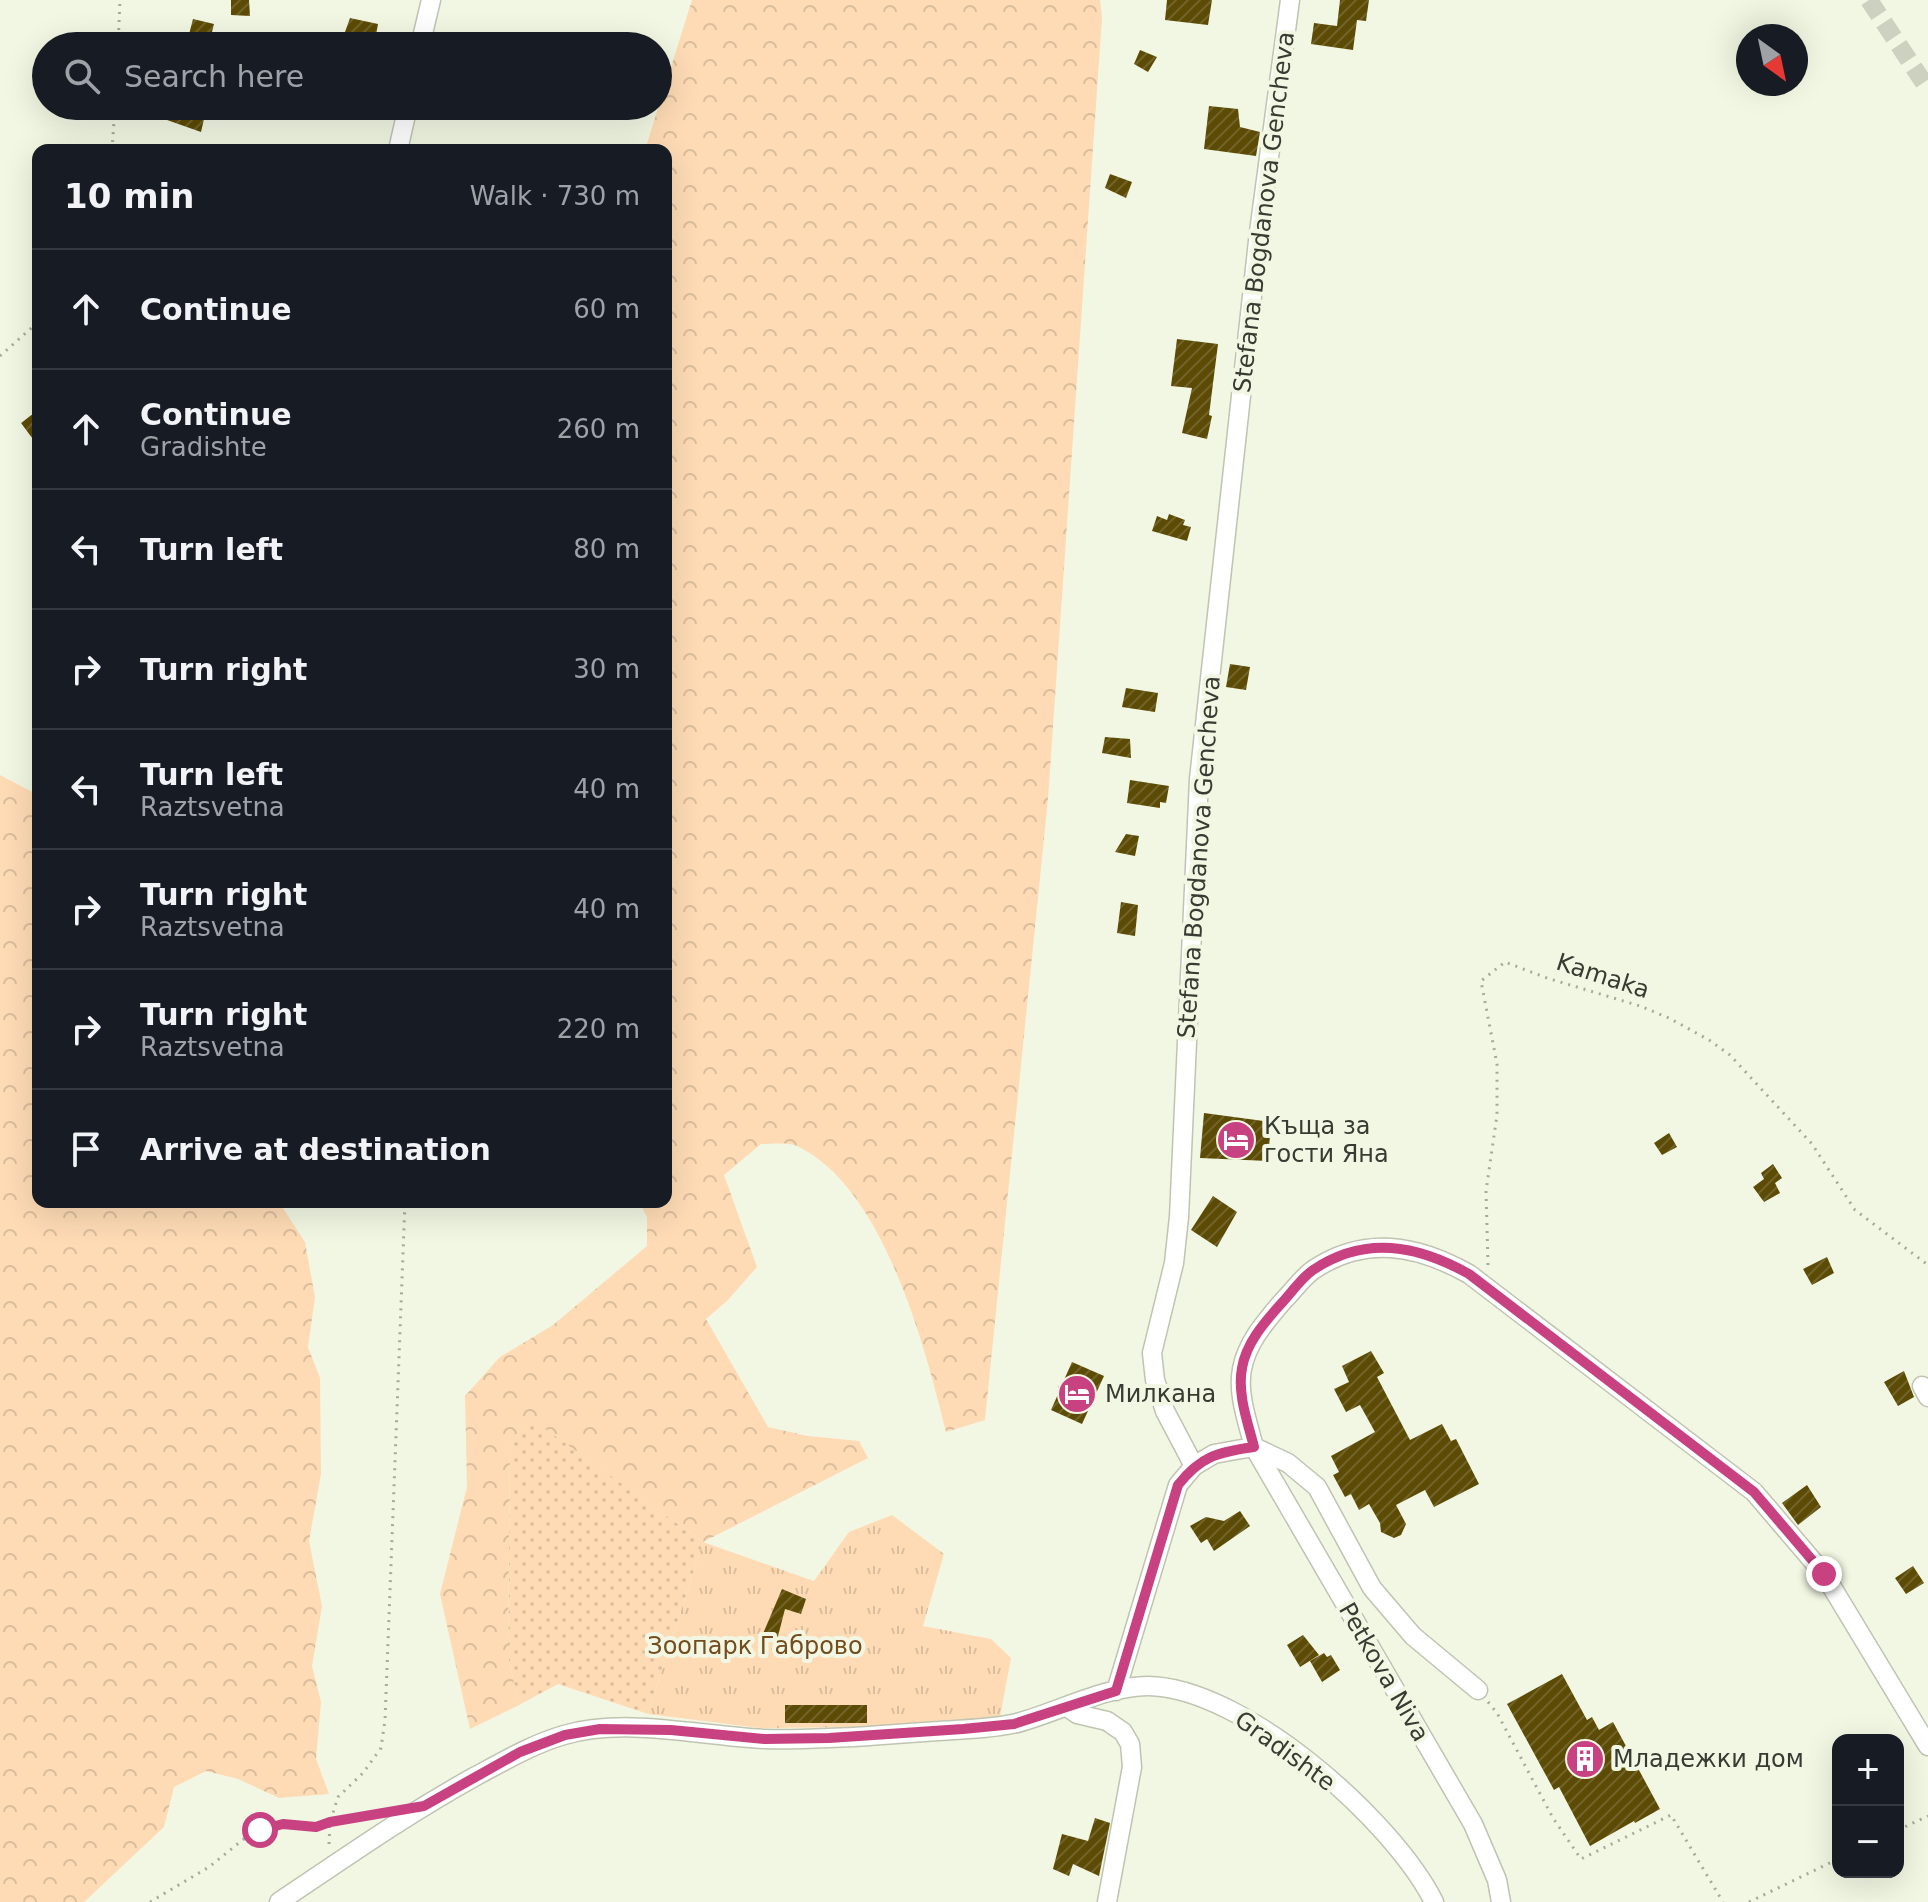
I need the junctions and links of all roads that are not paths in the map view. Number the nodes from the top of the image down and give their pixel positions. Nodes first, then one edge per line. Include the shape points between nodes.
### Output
1 (431, 0) edge
2 (1290, 0) edge
3 (423, 32) edge
4 (405, 120) edge
5 (399, 144) edge
6 (1254, 1447) junction
7 (1194, 1466) junction
8 (1478, 1690) road end
9 (1116, 1691) junction
10 (1067, 1707) junction
11 (1928, 1746) edge
12 (279, 1902) edge
13 (1107, 1902) edge
14 (1434, 1902) edge
15 (1501, 1902) edge

1 - 3 street
2 - 7 street, Stefana Bogdanova Gencheva via 1199,779 1179,1217 1174,1263 1152,1353 1165,1411
4 - 5 street
6 - 7 street via 1214,1454
6 - 8 street via 1288,1463 1317,1487 1372,1588 1413,1636
6 - 11 street, Petkova Niva via 1242,1369 1255,1334 1311,1272 1344,1253 1383,1246 1440,1257 1754,1492 1824,1574
6 - 15 street, Petkova Niva via 1473,1824
7 - 9 street via 1178,1485
9 - 10 street, Gradishte
9 - 14 street, Gradishte via 1173,1688 1255,1723 1382,1829
10 - 12 street, Gradishte via 1014,1724 829,1738 600,1729 565,1735 466,1782
10 - 13 street via 1107,1721 1130,1744 1132,1767

